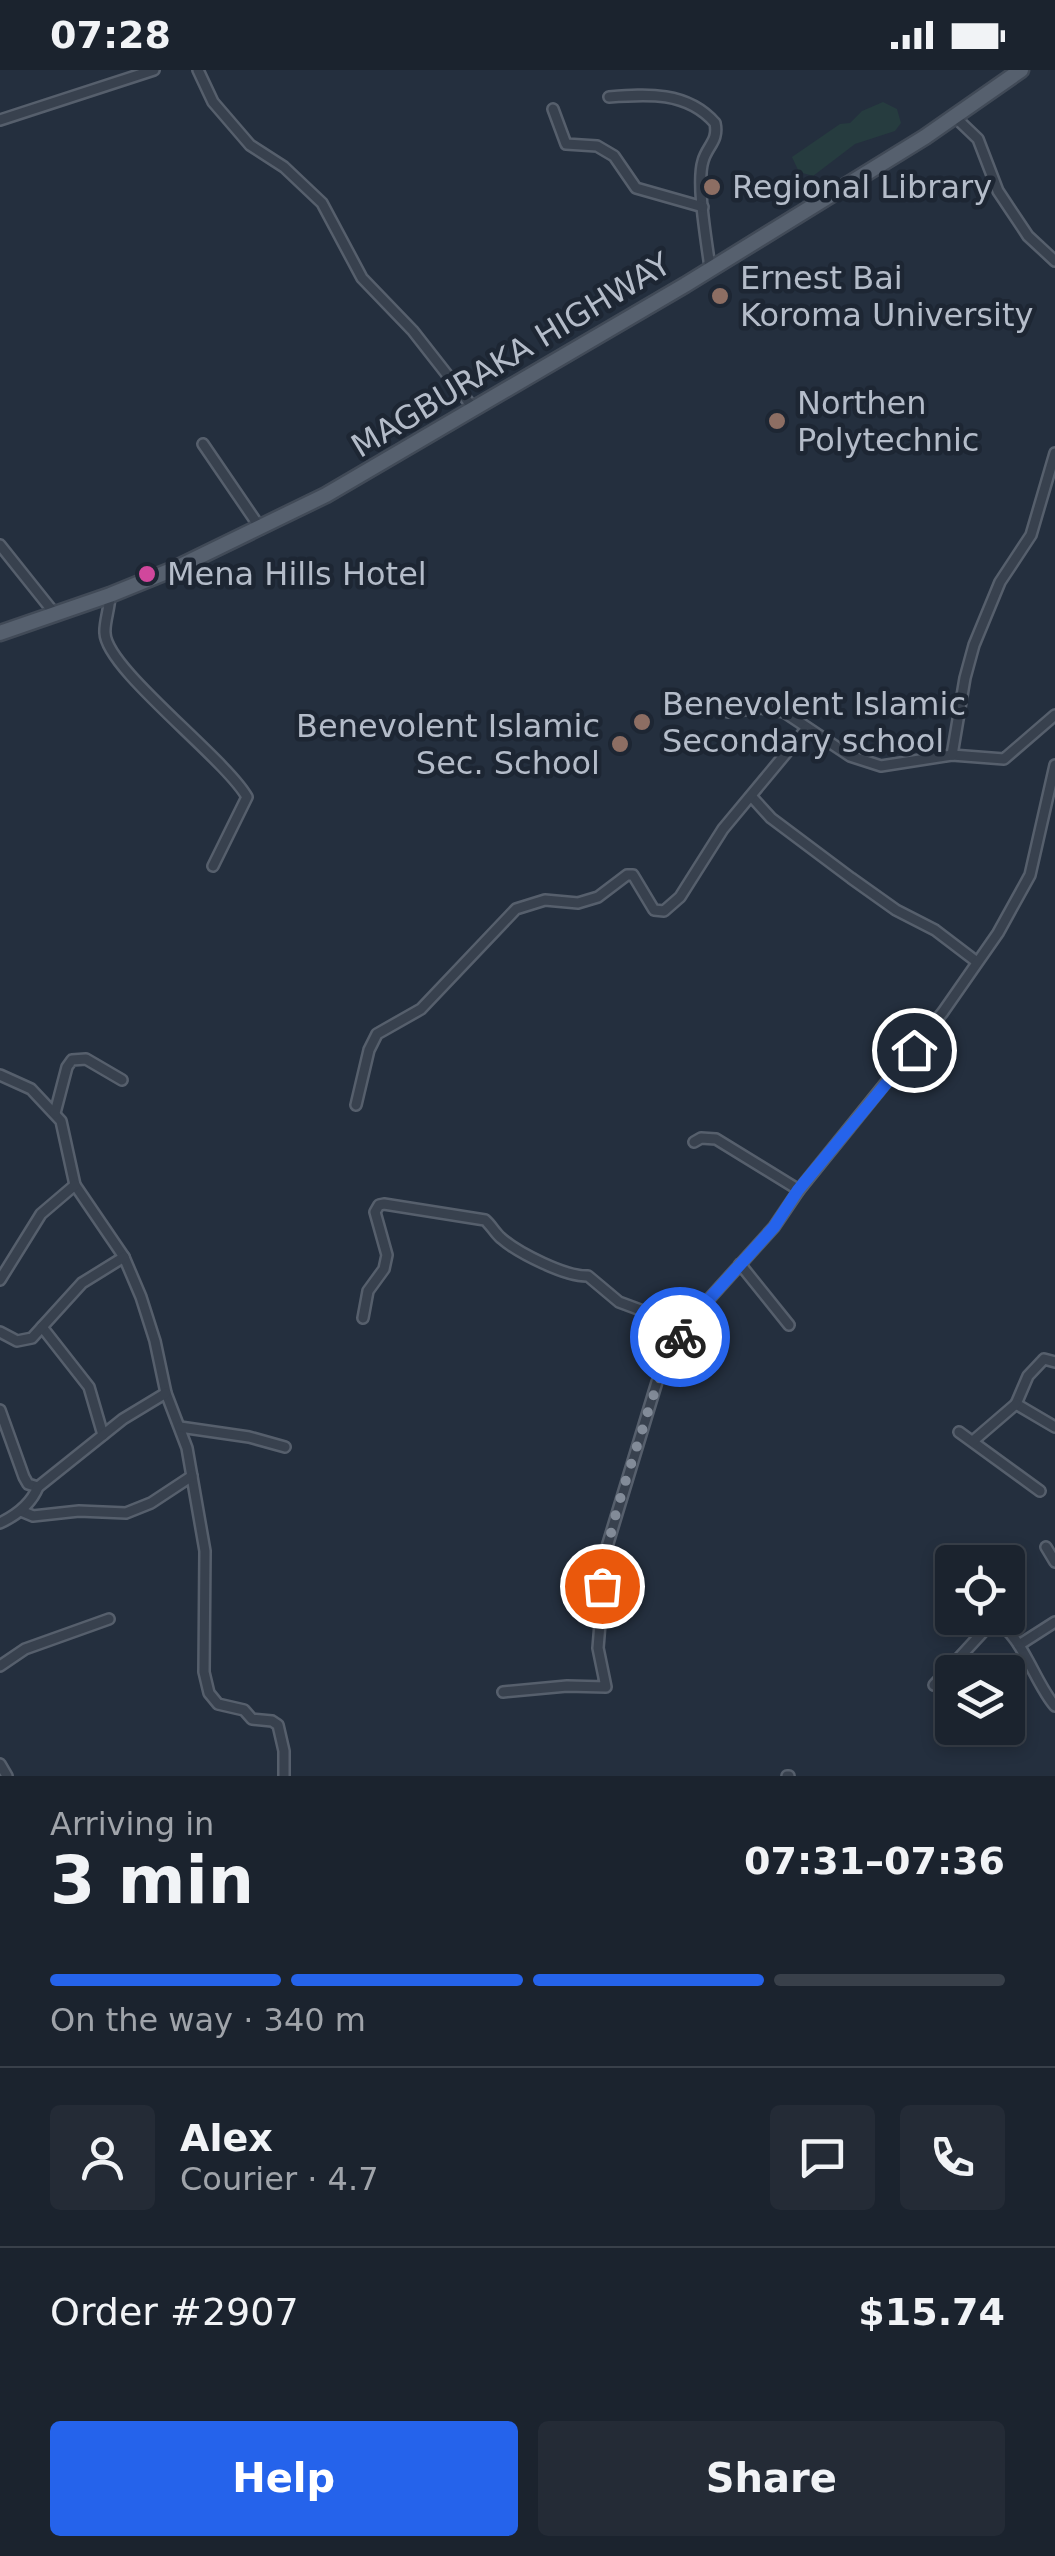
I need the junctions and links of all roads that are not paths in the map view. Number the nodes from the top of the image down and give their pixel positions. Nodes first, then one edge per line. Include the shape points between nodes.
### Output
1 (154, 70) edge
2 (198, 70) edge
3 (1021, 70) edge
4 (609, 96) dead end
5 (553, 109) dead end
6 (955, 117) junction
7 (0, 120) edge
8 (702, 207) junction
9 (1055, 261) edge
10 (710, 268) junction
11 (474, 409) junction
12 (203, 444) dead end
13 (1055, 453) edge
14 (261, 529) junction
15 (0, 546) edge
16 (110, 595) junction
17 (55, 614) junction
18 (0, 632) edge
19 (728, 712) dead end
20 (1055, 715) edge
21 (807, 728) junction
22 (952, 755) junction
23 (1055, 765) edge
24 (752, 796) junction
25 (213, 866) dead end
26 (977, 962) junction
27 (0, 1076) edge
28 (122, 1080) dead end
29 (356, 1105) dead end
30 (55, 1113) junction
31 (694, 1142) dead end
32 (75, 1185) junction
33 (798, 1190) junction
34 (124, 1257) junction
35 (740, 1264) junction
36 (0, 1280) edge
37 (364, 1318) dead end
38 (789, 1325) dead end
39 (42, 1327) junction
40 (686, 1327) junction
41 (0, 1332) edge
42 (1055, 1362) edge
43 (166, 1393) junction
44 (1016, 1404) junction
45 (0, 1410) edge
46 (180, 1427) junction
47 (1055, 1427) edge
48 (958, 1432) dead end
49 (103, 1435) junction
50 (973, 1442) junction
51 (284, 1448) dead end
52 (192, 1476) junction
53 (38, 1487) junction
54 (1040, 1491) dead end
55 (21, 1510) junction
56 (0, 1523) edge
57 (1046, 1548) dead end
58 (1055, 1562) edge
59 (108, 1619) dead end
60 (1055, 1622) edge
61 (1019, 1645) junction
62 (0, 1666) edge
63 (934, 1685) dead end
64 (503, 1692) dead end
65 (1055, 1706) edge
66 (0, 1764) edge
67 (7, 1776) edge
68 (284, 1776) edge

1 - 7 street
2 - 11 street via 213,102 250,144 322,204 362,278
3 - 6 main road, MAGBURAKA HIGHWAY
4 - 8 street via 669,95 715,124 716,138 703,161
5 - 8 street via 566,144 597,146 614,156 636,188
6 - 9 street via 978,139 998,191 1028,236
6 - 10 main road, MAGBURAKA HIGHWAY
8 - 10 street
10 - 11 main road, MAGBURAKA HIGHWAY
11 - 14 main road, MAGBURAKA HIGHWAY
12 - 14 street
13 - 22 street via 1031,535 1000,582 974,645
14 - 16 main road, MAGBURAKA HIGHWAY
15 - 17 street
16 - 17 main road, MAGBURAKA HIGHWAY
16 - 25 street via 108,644 247,797
17 - 18 main road, MAGBURAKA HIGHWAY
19 - 21 street via 770,708
20 - 22 street via 1004,758
21 - 22 street via 850,756 881,766
21 - 24 street
23 - 26 street via 1030,875
24 - 26 street via 850,878
24 - 29 street via 664,911 654,910 632,875 578,904 544,900 516,909 421,1009 377,1034
26 - 33 street
27 - 30 street via 31,1089
28 - 30 street via 86,1060 72,1060
30 - 32 street
31 - 33 street via 716,1139
32 - 34 street
32 - 36 street via 42,1214
33 - 35 street
34 - 39 street via 82,1283
34 - 43 street
35 - 38 street
35 - 40 street
37 - 40 street via 368,1290 387,1255 375,1212 384,1204 486,1220 500,1237 546,1264 588,1276 619,1302
39 - 41 street via 25,1342
39 - 49 street via 88,1387
40 - 64 street via 658,1382 606,1550 598,1648 606,1686
42 - 44 street via 1036,1365
43 - 46 street
43 - 49 street
44 - 47 street
44 - 50 street
45 - 53 street via 24,1478
46 - 51 street
46 - 52 street
48 - 50 street
49 - 53 street
50 - 54 street
52 - 55 street via 126,1512 33,1516
52 - 68 street via 205,1551 209,1693 218,1704 278,1725
53 - 55 street
55 - 56 street
57 - 58 street
59 - 62 street via 38,1644
60 - 61 street
61 - 63 street via 994,1622
61 - 65 street
66 - 67 street

